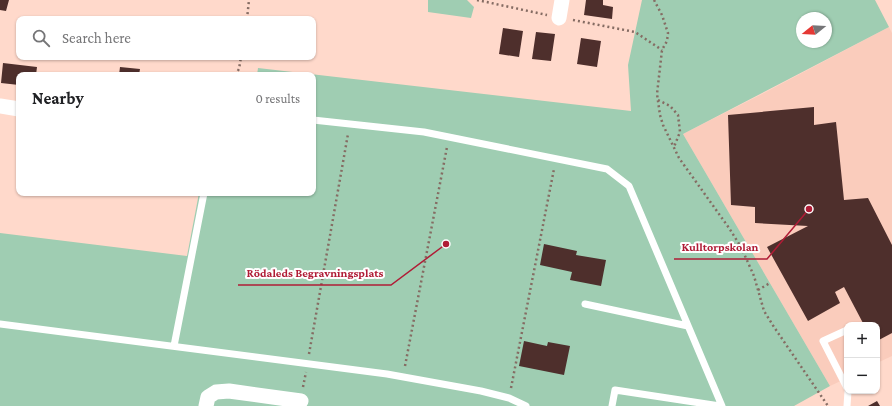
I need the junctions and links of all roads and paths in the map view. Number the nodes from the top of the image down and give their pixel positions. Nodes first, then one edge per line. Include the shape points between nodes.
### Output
1 (249, 0) edge
2 (562, 0) edge
3 (654, 0) edge
4 (247, 16) edge
5 (559, 18) dead end
6 (240, 60) edge
7 (237, 72) edge
8 (658, 100) junction
9 (0, 106) edge
10 (16, 109) edge
11 (316, 120) edge
12 (350, 124) junction
13 (449, 137) junction
14 (674, 148) junction
15 (556, 159) junction
16 (203, 196) edge
17 (770, 283) dead end
18 (758, 290) junction
19 (585, 304) dead end
20 (0, 324) edge
21 (688, 326) junction
22 (844, 331) edge
23 (174, 346) junction
24 (307, 364) junction
25 (403, 377) junction
26 (844, 382) edge
27 (848, 394) edge
28 (509, 398) junction
29 (301, 402) joint
30 (206, 406) edge
31 (526, 406) edge
32 (612, 406) edge
33 (721, 406) edge
34 (828, 406) edge
35 (847, 406) edge

1 - 4 path
2 - 5 street
3 - 8 path via 668,33 662,50
6 - 7 path
8 - 14 path via 663,125
8 - 14 path via 670,106 678,115 680,132
9 - 10 street
11 - 12 lane
12 - 13 lane
12 - 24 path
13 - 15 lane
13 - 25 path
14 - 18 path via 741,247 752,269
15 - 21 lane via 607,169 629,186
15 - 28 path
16 - 23 lane
17 - 18 path
18 - 34 path via 764,311
19 - 21 lane
20 - 23 lane
21 - 33 lane
22 - 26 lane via 823,341
23 - 24 lane
24 - 25 lane
24 - 29 path
25 - 28 lane
27 - 35 lane
28 - 31 lane
29 - 30 street via 229,391 216,392 208,397
32 - 33 lane via 616,390

